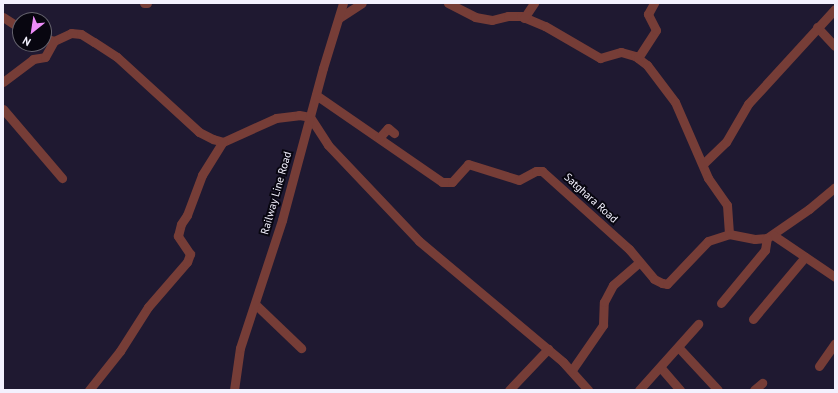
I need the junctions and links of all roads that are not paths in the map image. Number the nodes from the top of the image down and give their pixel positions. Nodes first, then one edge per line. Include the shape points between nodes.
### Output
1 (343, 3) edge
2 (362, 3) edge
3 (448, 3) edge
4 (534, 3) edge
5 (654, 3) edge
6 (835, 9) edge
7 (339, 18) junction
8 (524, 18) junction
9 (817, 28) junction
10 (54, 41) joint
11 (835, 46) edge
12 (638, 58) junction
13 (3, 82) edge
14 (316, 95) junction
15 (3, 109) edge
16 (310, 117) junction
17 (394, 133) dead end
18 (379, 138) junction
19 (223, 142) junction
20 (703, 164) junction
21 (62, 178) dead end
22 (835, 187) edge
23 (729, 234) junction
24 (770, 237) junction
25 (805, 257) junction
26 (639, 262) junction
27 (835, 277) edge
28 (255, 304) junction
29 (721, 304) dead end
30 (752, 319) dead end
31 (698, 324) dead end
32 (835, 342) edge
33 (301, 348) dead end
34 (679, 348) junction
35 (548, 349) junction
36 (818, 366) dead end
37 (661, 368) junction
38 (572, 370) junction
39 (762, 383) dead end
40 (236, 389) edge
41 (89, 390) edge
42 (509, 390) edge
43 (588, 390) edge
44 (639, 390) edge
45 (680, 390) edge
46 (718, 390) edge
47 (754, 390) edge

1 - 7 street, Railway Line Road
2 - 7 street
3 - 8 street via 475,17 492,20 508,16
4 - 8 street
5 - 12 street via 648,14 656,30
6 - 9 street
7 - 14 street, Railway Line Road
8 - 12 street via 545,26 600,58 621,52
9 - 11 street
9 - 20 street via 748,104 726,142
10 - 13 street via 45,57 33,59
10 - 19 street via 71,33 81,34 117,57 199,132
12 - 20 street via 647,65 675,102
14 - 16 street, Railway Line Road
14 - 18 street, Satghara Road
15 - 21 street
16 - 19 street via 294,115 276,118
16 - 28 street, Railway Line Road via 282,220
16 - 35 street via 328,145 419,241
17 - 18 street via 388,128
18 - 26 street, Satghara Road via 442,182 452,182 468,164 519,180 542,171 629,249
19 - 41 street via 202,175 190,210 181,224 178,236 190,254 188,262 148,307 120,351
20 - 23 street via 708,178 727,205
22 - 24 street
23 - 24 street, Satghara Road via 755,239
23 - 26 street, Satghara Road via 708,241 667,284 654,279
24 - 25 street
24 - 29 street via 765,250
25 - 27 street
25 - 30 street
26 - 38 street via 613,285 604,302 603,325
28 - 33 street
28 - 40 street, Railway Line Road via 240,348
31 - 34 street
32 - 36 street
34 - 37 street
34 - 46 street
35 - 38 street
35 - 42 street
37 - 44 street
37 - 45 street
38 - 43 street
39 - 47 street

